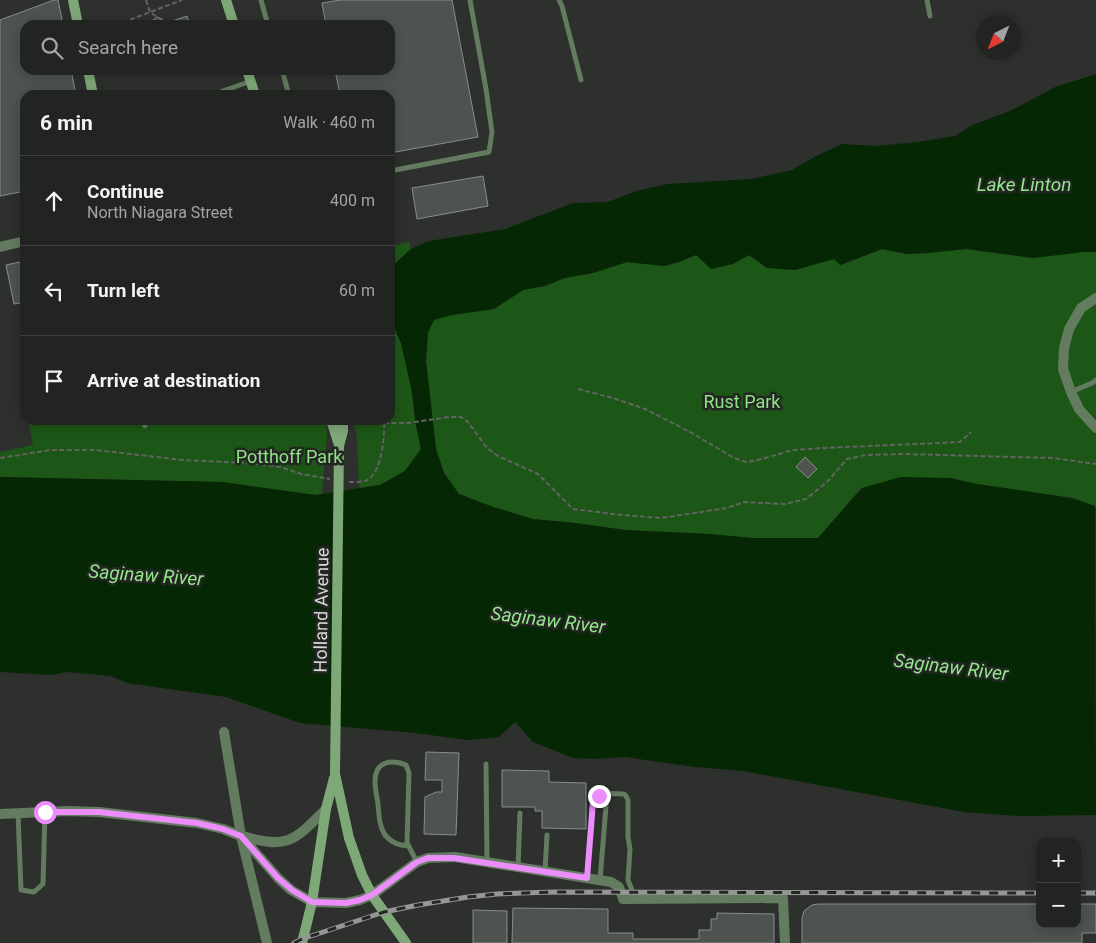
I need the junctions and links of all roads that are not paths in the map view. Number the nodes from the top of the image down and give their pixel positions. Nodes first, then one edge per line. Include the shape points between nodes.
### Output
1 (73, 0) edge
2 (226, 0) edge
3 (261, 0) edge
4 (470, 0) edge
5 (559, 0) edge
6 (928, 0) edge
7 (930, 16) dead end
8 (77, 20) edge
9 (232, 20) edge
10 (267, 20) edge
11 (89, 75) edge
12 (249, 75) edge
13 (283, 75) edge
14 (581, 80) dead end
15 (251, 81) junction
16 (92, 90) edge
17 (226, 90) edge
18 (254, 90) edge
19 (288, 90) edge
20 (395, 170) edge
21 (20, 242) edge
22 (0, 246) edge
23 (1096, 298) edge
24 (1096, 380) edge
25 (1071, 392) junction
26 (1094, 424) edge
27 (333, 425) edge
28 (343, 425) edge
29 (339, 446) junction
30 (224, 732) dead end
31 (486, 764) dead end
32 (335, 774) junction
33 (607, 794) junction
34 (326, 809) junction
35 (45, 812) junction
36 (18, 813) junction
37 (520, 813) dead end
38 (0, 814) edge
39 (547, 835) dead end
40 (241, 836) junction
41 (409, 846) junction
42 (417, 862) junction
43 (486, 862) junction
44 (518, 867) junction
45 (545, 872) junction
46 (587, 878) junction
47 (600, 880) junction
48 (372, 895) junction
49 (635, 898) junction
50 (312, 902) junction
51 (268, 943) edge
52 (302, 943) edge
53 (406, 943) edge
54 (785, 943) edge

1 - 8 main road
2 - 9 main road
3 - 10 lane
4 - 20 lane via 492,132 489,152
5 - 14 lane
6 - 7 lane
11 - 16 main road
12 - 15 main road
13 - 19 lane
15 - 17 lane
15 - 18 main road
21 - 22 street
23 - 25 street via 1081,308 1069,329 1063,369
24 - 25 lane
25 - 26 street via 1079,409
27 - 29 main road
28 - 29 main road
29 - 32 main road, Holland Avenue
30 - 40 street
31 - 43 lane
32 - 34 main road
32 - 48 main road via 349,838
33 - 46 lane via 593,802
33 - 47 lane
33 - 49 lane via 624,794 628,800 628,880
34 - 40 street via 304,831 289,840 259,841
34 - 50 main road
35 - 36 street
35 - 36 lane via 43,884 34,892 21,890
35 - 40 street via 99,812 197,823
36 - 38 street
37 - 44 lane
39 - 45 lane
40 - 50 street via 278,878
40 - 51 street
41 - 41 lane via 409,773 399,762 388,762 378,770 375,779 380,826 398,845
41 - 42 lane
42 - 43 street via 438,857
42 - 48 street
43 - 44 street
44 - 45 street
45 - 46 street
46 - 47 street
47 - 49 street via 619,887 623,899
48 - 50 street via 346,903
48 - 53 main road
49 - 54 street via 783,898
50 - 52 main road

